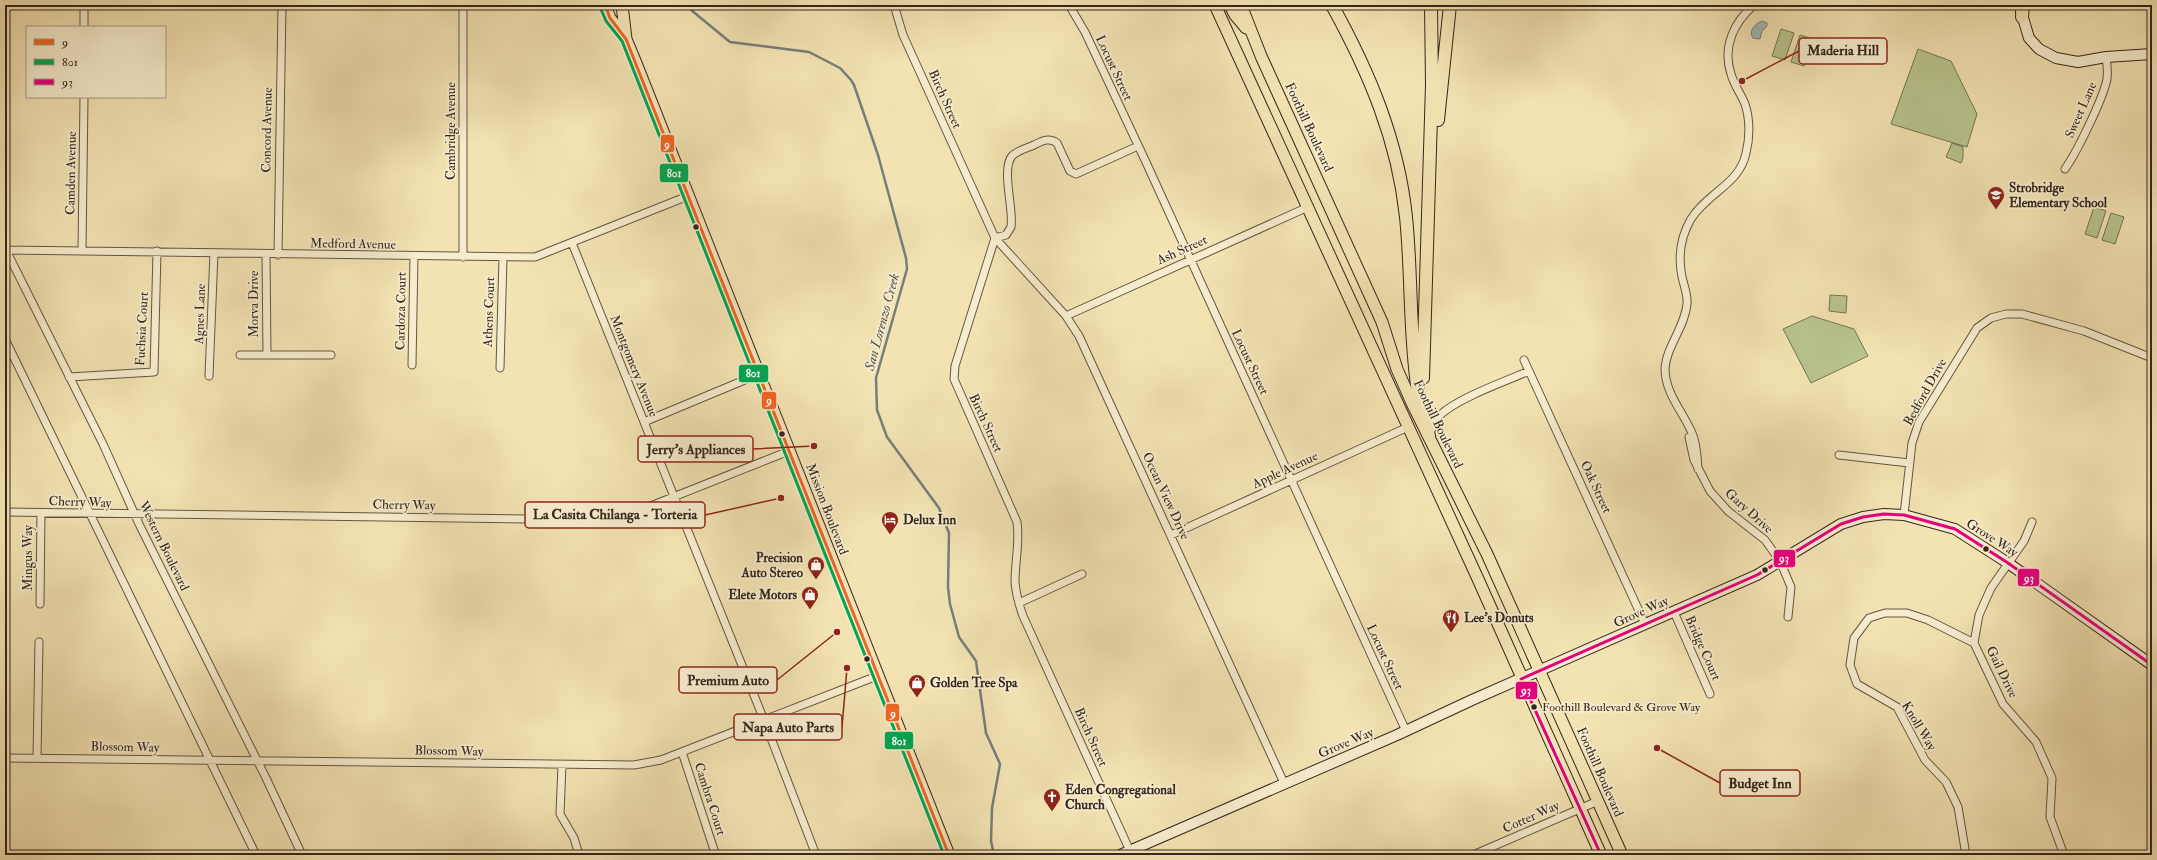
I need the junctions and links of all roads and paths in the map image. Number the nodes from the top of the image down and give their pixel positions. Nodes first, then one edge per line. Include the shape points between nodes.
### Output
1 (84, 5) edge
2 (282, 5) edge
3 (463, 5) edge
4 (605, 5) edge
5 (894, 5) edge
6 (1069, 5) edge
7 (1215, 5) edge
8 (1230, 5) edge
9 (1240, 5) edge
10 (1332, 5) edge
11 (1431, 5) edge
12 (1450, 5) edge
13 (1754, 5) edge
14 (624, 7) edge
15 (2022, 9) edge
16 (84, 26) edge
17 (1251, 32) junction
18 (626, 39) junction
19 (2152, 54) edge
20 (2106, 57) junction
21 (84, 98) edge
22 (1138, 146) junction
23 (2065, 169) dead end
24 (688, 196) junction
25 (1308, 207) junction
26 (995, 238) junction
27 (572, 243) junction
28 (5, 249) edge
29 (82, 250) junction
30 (156, 252) junction
31 (214, 253) junction
32 (266, 254) junction
33 (278, 255) junction
34 (414, 256) junction
35 (503, 257) junction
36 (463, 258) junction
37 (1189, 260) junction
38 (1426, 261) junction
39 (1066, 316) junction
40 (5, 339) edge
41 (267, 354) junction
42 (240, 355) dead end
43 (331, 355) dead end
44 (2151, 356) edge
45 (1524, 360) dead end
46 (412, 365) dead end
47 (500, 368) dead end
48 (1529, 370) junction
49 (759, 374) junction
50 (209, 376) dead end
51 (69, 377) junction
52 (644, 422) junction
53 (1408, 427) junction
54 (1429, 436) junction
55 (789, 451) junction
56 (1839, 455) dead end
57 (1909, 463) junction
58 (1292, 481) junction
59 (674, 496) junction
60 (5, 512) edge
61 (40, 512) junction
62 (90, 513) junction
63 (134, 514) junction
64 (1904, 515) junction
65 (2032, 522) dead end
66 (1171, 536) junction
67 (1780, 561) junction
68 (2008, 563) junction
69 (1082, 574) dead end
70 (1018, 603) junction
71 (40, 604) dead end
72 (1674, 612) junction
73 (1788, 617) dead end
74 (1645, 624) junction
75 (38, 642) dead end
76 (1974, 643) junction
77 (2152, 665) edge
78 (1538, 671) junction
79 (877, 676) junction
80 (1521, 679) junction
81 (1710, 694) dead end
82 (764, 720) junction
83 (1406, 731) junction
84 (682, 752) junction
85 (5, 758) edge
86 (37, 758) junction
87 (209, 760) junction
88 (257, 760) junction
89 (562, 765) junction
90 (1284, 783) junction
91 (1598, 801) junction
92 (1580, 809) junction
93 (1130, 851) junction
94 (714, 853) dead end
95 (256, 855) edge
96 (302, 855) edge
97 (579, 855) edge
98 (816, 855) edge
99 (949, 855) edge
100 (1120, 855) edge
101 (1474, 855) edge
102 (1601, 855) edge
103 (1622, 855) edge
104 (1966, 855) edge
105 (2064, 855) edge

1 - 16 street
2 - 33 street, Concord Avenue
3 - 36 street, Cambridge Avenue
4 - 18 main road, Mission Boulevard via 610,18
5 - 26 street, Birch Street via 903,34
6 - 22 street, Locust Street via 1085,32
7 - 25 main road, Foothill Boulevard
8 - 17 main road, Foothill Boulevard via 1235,15
9 - 17 main road
10 - 54 highway via 1371,83 1397,163 1406,218 1418,392
11 - 38 highway via 1432,74
12 - 38 highway
13 - 67 street, Gary Drive via 1739,18 1728,47 1728,64 1747,114 1748,140 1744,160 1734,178 1708,200 1692,218 1686,231 1680,264 1687,303 1684,320 1666,361 1665,371 1670,391 1695,441 1698,468 1704,482 1728,511 1765,540
14 - 18 main road, Mission Boulevard
15 - 20 main road via 2029,38 2039,49 2056,58 2078,62
17 - 54 main road, Foothill Boulevard via 1382,322 1402,382
18 - 24 main road, Mission Boulevard
19 - 20 main road
20 - 23 street, Sweet Lane via 2107,76 2104,90
21 - 29 street, Camden Avenue
22 - 26 street via 1076,174 1070,171 1054,140 1046,140 1017,152 1010,159 1008,169 1011,227 1006,235
22 - 37 street, Locust Street
24 - 27 street, Medford Avenue
24 - 49 main road, Mission Boulevard
25 - 37 street, Ash Street
25 - 53 main road, Foothill Boulevard
26 - 39 street, Ocean View Drive
26 - 70 street, Birch Street via 954,372 956,385 1017,522 1019,543 1015,581
27 - 35 street, Medford Avenue via 535,257
27 - 52 street, Montgomery Avenue
28 - 29 street, Medford Avenue
28 - 51 street, Western Boulevard
29 - 30 street, Medford Avenue
30 - 31 street, Medford Avenue
30 - 51 street, Fuchsia Court via 154,372
31 - 32 street, Medford Avenue
31 - 50 street, Agnes Lane
32 - 33 street, Medford Avenue
32 - 41 street, Morva Drive
33 - 34 street, Medford Avenue
34 - 36 street, Medford Avenue
34 - 46 street, Cardoza Court
35 - 36 street, Medford Avenue
35 - 47 street, Athens Court
37 - 39 street, Ash Street
37 - 58 street, Locust Street
38 - 54 highway via 1423,381
39 - 66 street, Ocean View Drive via 1079,336
40 - 62 street
41 - 42 street
41 - 43 street
44 - 57 street, Bedford Drive via 2084,331 2035,317 2006,314 1992,318 1977,328 1919,422
45 - 48 street, Oak Street
48 - 54 street via 1444,412 1437,418
48 - 74 street, Oak Street
49 - 52 street
49 - 55 main road, Mission Boulevard
51 - 63 street, Western Boulevard
52 - 59 street, Montgomery Avenue
53 - 58 street, Apple Avenue
53 - 80 main road, Foothill Boulevard
54 - 78 main road, Foothill Boulevard via 1487,554
55 - 59 street, Cherry Way
55 - 79 main road, Mission Boulevard
56 - 57 street
57 - 64 street, Bedford Drive
58 - 66 street, Apple Avenue
58 - 83 street, Locust Street
59 - 63 street, Cherry Way via 633,513 605,520
59 - 82 street, Montgomery Avenue
60 - 61 street, Cherry Way
61 - 62 street, Cherry Way
61 - 71 street, Mingus Way
62 - 63 street, Cherry Way
62 - 87 street
63 - 88 street, Western Boulevard
64 - 67 main road, Grove Way via 1863,517 1841,524
64 - 68 main road, Grove Way via 1955,529
65 - 68 street, Gail Drive via 2024,541
66 - 90 street, Ocean View Drive
67 - 72 main road, Grove Way via 1757,575
67 - 73 street, Gary Drive via 1791,587
68 - 76 street, Gail Drive via 1990,588 1979,615
68 - 77 main road, Grove Way
69 - 70 street
70 - 93 street, Birch Street
72 - 74 main road, Grove Way
72 - 81 street, Bridge Court
74 - 78 main road, Grove Way
75 - 86 street
76 - 104 street, Knoll Way via 1928,620 1907,613 1885,613 1869,618 1854,638 1850,665 1857,684 1897,707 1925,760 1946,782 1958,807
76 - 105 street, Gail Drive via 2003,704 2036,742 2052,778 2050,818
78 - 80 main road, Grove Way
78 - 91 main road, Foothill Boulevard
79 - 82 street, Blossom Way
79 - 99 main road, Mission Boulevard
80 - 83 main road, Grove Way
80 - 92 main road, Foothill Boulevard
82 - 84 street, Blossom Way
82 - 98 street, Montgomery Avenue
83 - 90 main road, Grove Way
84 - 89 street, Blossom Way via 661,760 634,765
84 - 94 street, Cambra Court
85 - 86 street, Blossom Way
86 - 87 street, Blossom Way
87 - 88 street, Blossom Way
87 - 95 street
88 - 89 street, Blossom Way
88 - 96 street, Western Boulevard
89 - 97 street via 560,814 574,838
90 - 93 main road, Grove Way
91 - 92 street, Cotter Way
91 - 103 main road, Foothill Boulevard
92 - 101 street, Cotter Way
92 - 102 main road, Foothill Boulevard
93 - 100 main road, Grove Way

